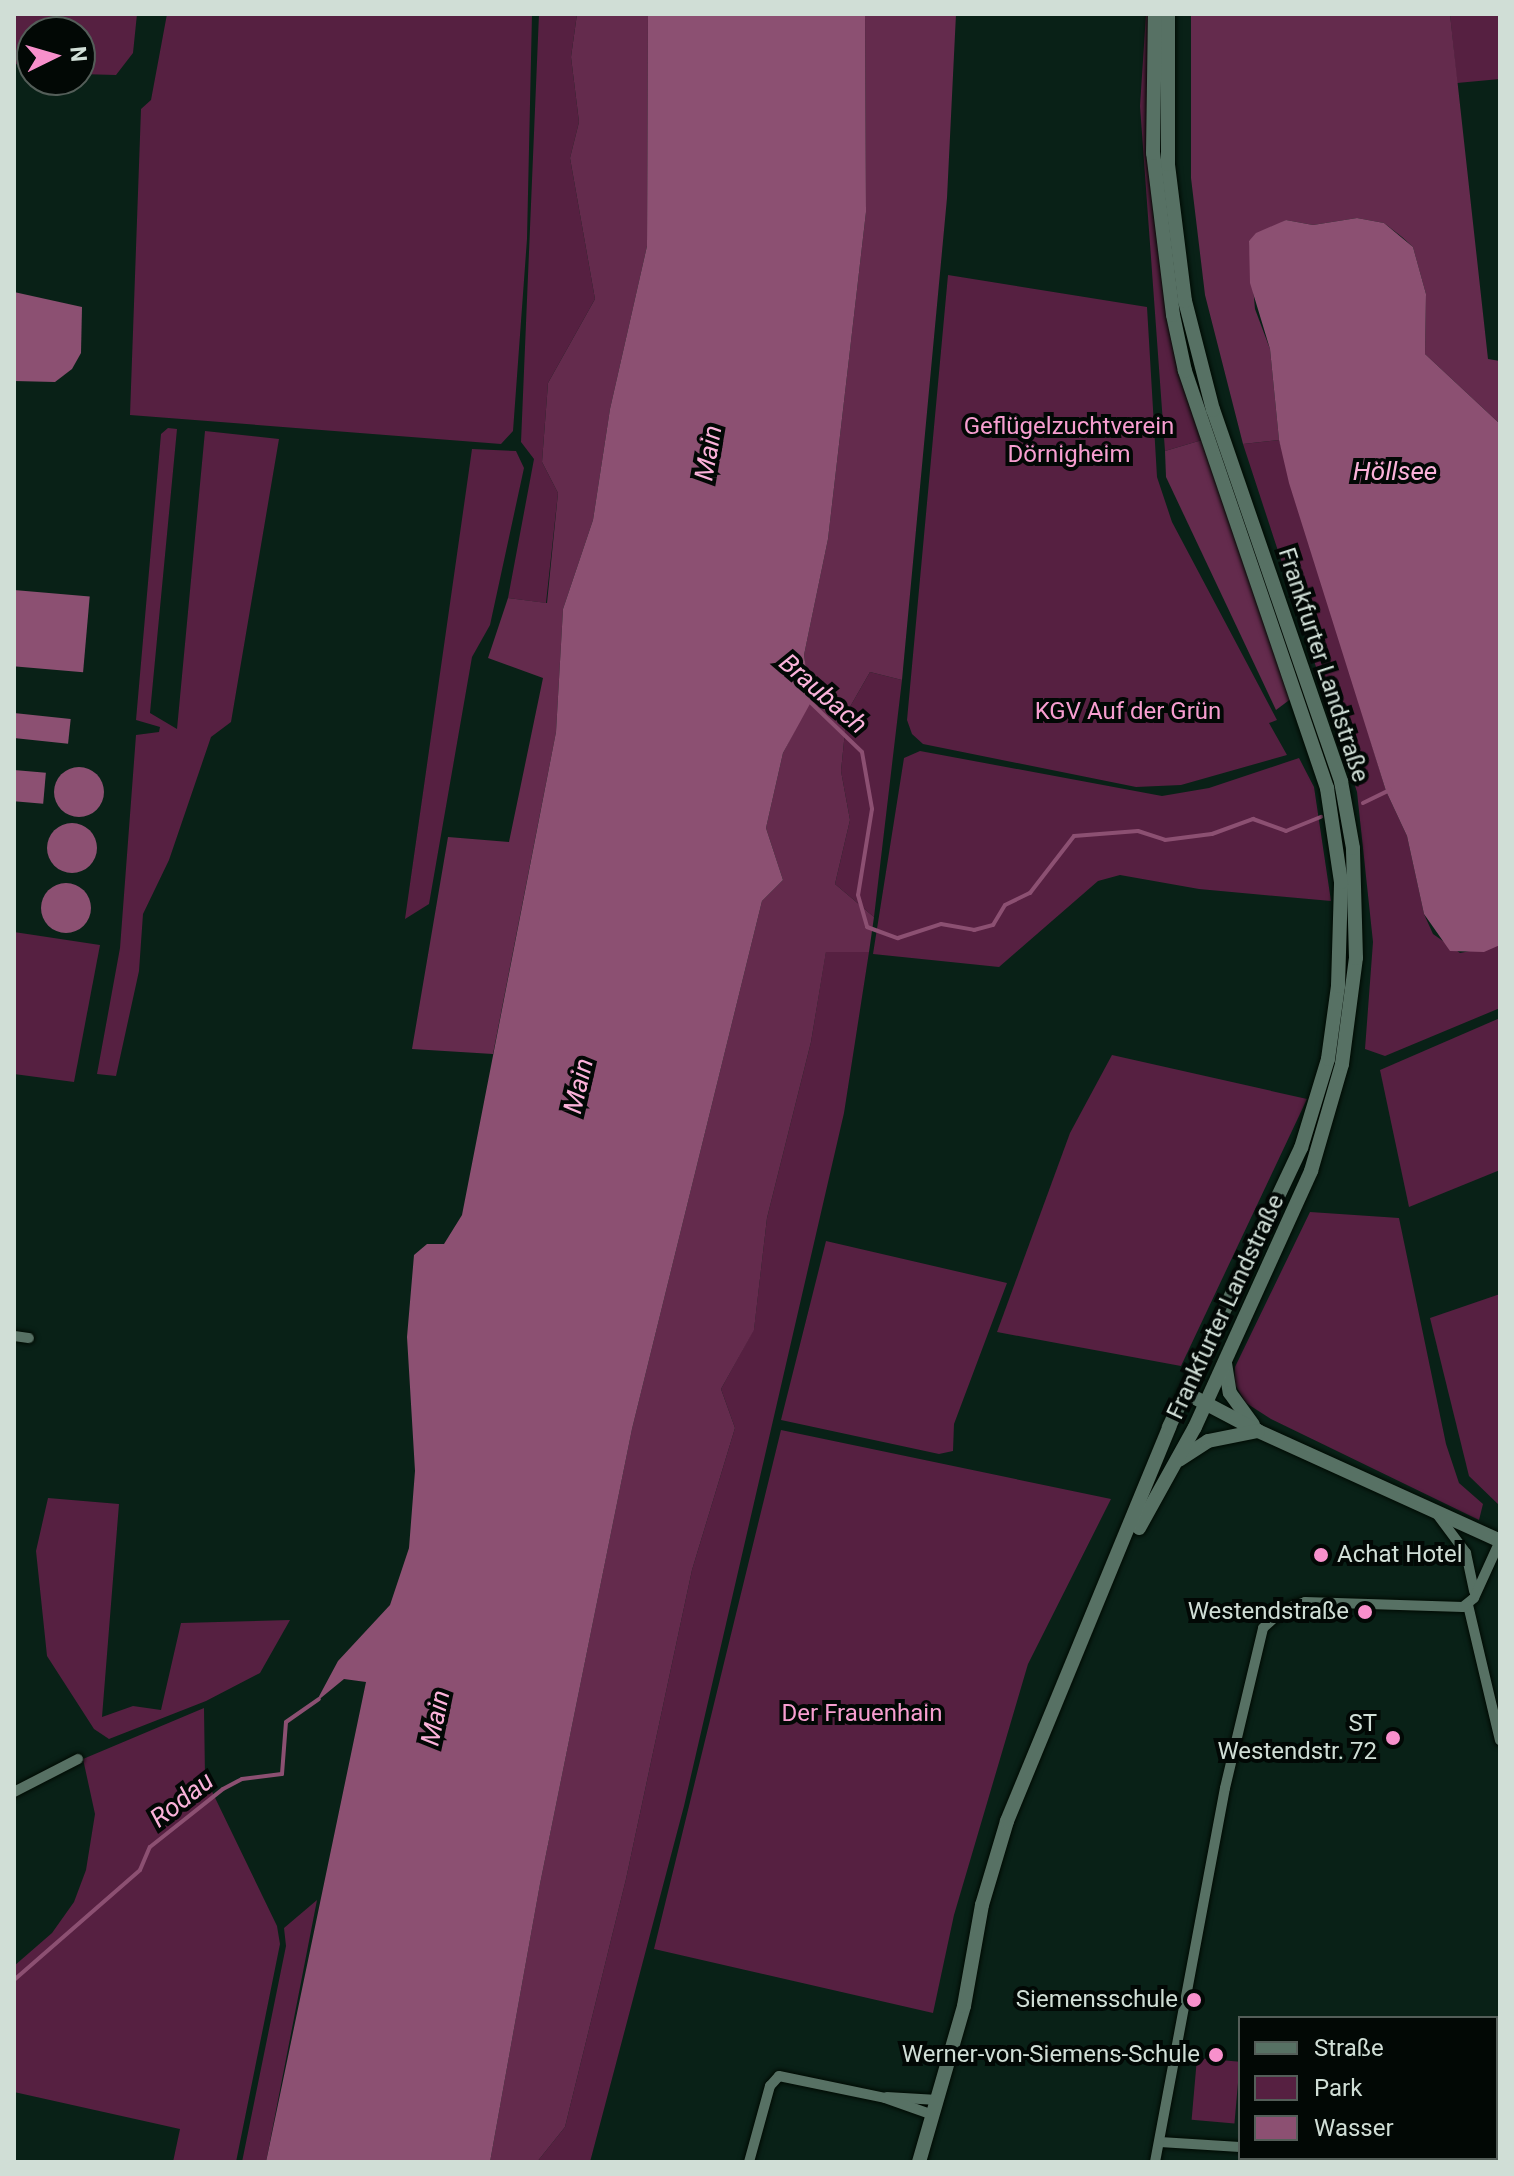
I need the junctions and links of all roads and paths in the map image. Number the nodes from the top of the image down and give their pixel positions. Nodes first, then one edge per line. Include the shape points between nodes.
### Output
1 (1155, 14) edge
2 (1168, 14) edge
3 (14, 1336) edge
4 (29, 1338) dead end
5 (1225, 1363) junction
6 (1186, 1393) junction
7 (1206, 1404) junction
8 (1258, 1431) junction
9 (1176, 1463) junction
10 (1435, 1512) junction
11 (1500, 1541) edge
12 (1111, 1577) junction
13 (1471, 1601) junction
14 (1500, 1740) edge
15 (78, 1759) dead end
16 (14, 1792) edge
17 (935, 2108) junction
18 (1500, 2109) edge
19 (1498, 2134) edge
20 (1160, 2142) junction
21 (1238, 2147) edge
22 (1411, 2160) edge
23 (749, 2162) edge
24 (919, 2162) edge
25 (1155, 2162) edge
26 (1438, 2162) edge

1 - 6 main road, Frankfurter Landstraße via 1153,153 1173,315 1185,371 1317,748 1337,848 1342,910 1334,1026 1313,1117
2 - 5 main road, Frankfurter Landstraße via 1168,164 1185,301 1213,410 1330,742 1349,820 1356,885 1353,996 1333,1104 1299,1202
3 - 4 street
5 - 7 main road, Frankfurter Landstraße
5 - 8 main road via 1230,1393
6 - 7 main road
6 - 12 main road, Frankfurter Landstraße
7 - 8 main road
7 - 9 main road, Frankfurter Landstraße
8 - 9 main road via 1208,1441
8 - 10 main road
9 - 12 main road, Frankfurter Landstraße
10 - 11 main road
10 - 13 street via 1466,1553
11 - 13 street
12 - 17 main road, Frankfurter Landstraße via 1071,1660 1007,1821
13 - 14 street
13 - 20 street via 1453,1609 1305,1602 1284,1609 1263,1628 1228,1777
15 - 16 street
17 - 23 street via 779,2076 770,2086
17 - 24 main road, Frankfurter Landstraße
18 - 19 street
20 - 21 street
20 - 25 street
22 - 26 street

